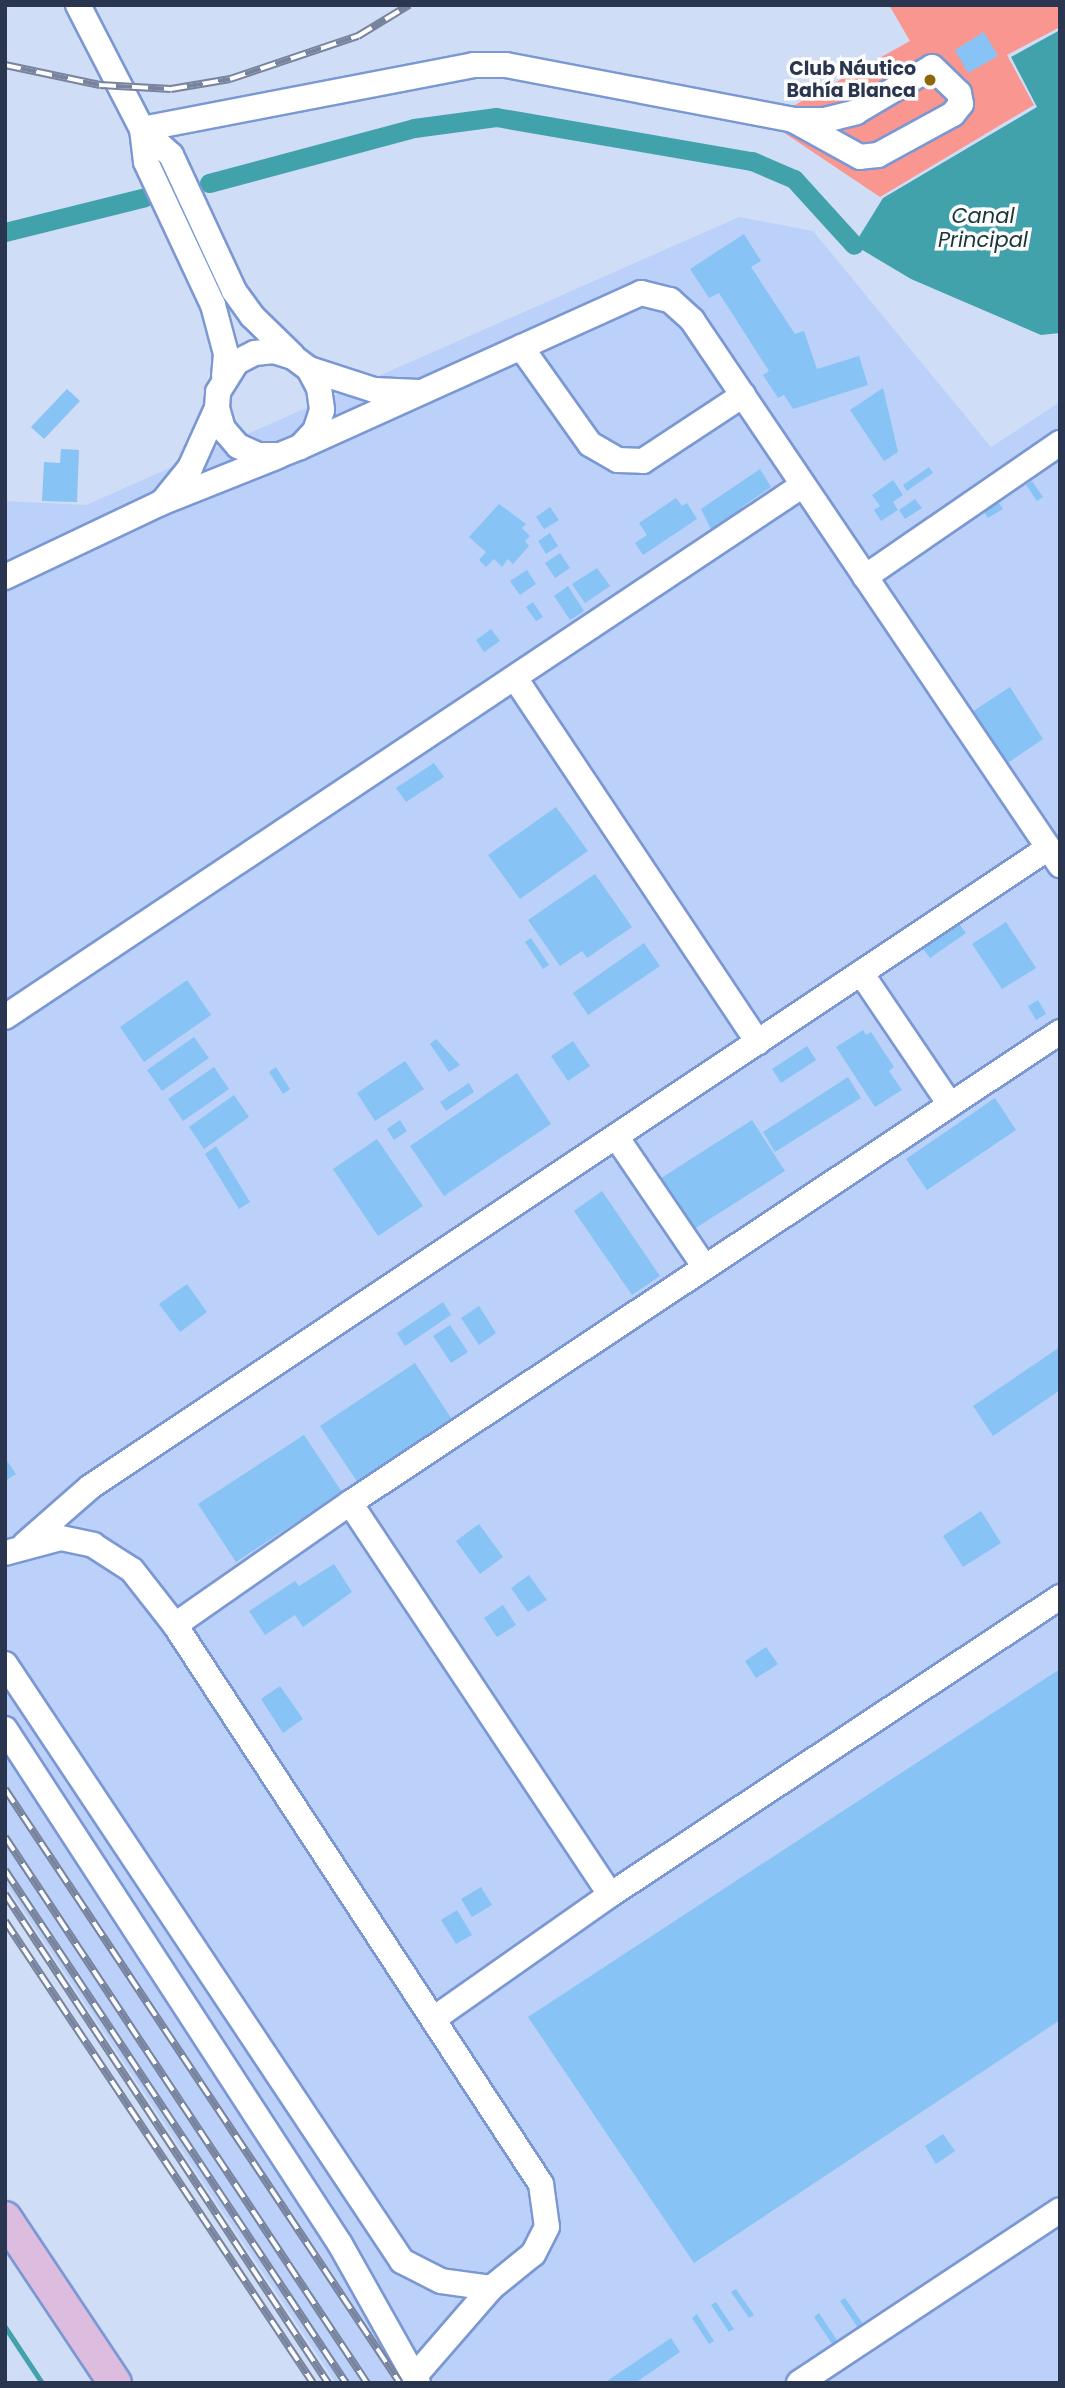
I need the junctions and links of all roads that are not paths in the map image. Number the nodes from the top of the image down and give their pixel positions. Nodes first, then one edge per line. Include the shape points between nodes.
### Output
1 (78, 5) edge
2 (793, 120) junction
3 (142, 129) junction
4 (176, 197) junction
5 (521, 347) junction
6 (301, 363) junction
7 (224, 376) junction
8 (423, 392) junction
9 (743, 395) junction
10 (217, 408) junction
11 (1060, 443) edge
12 (290, 451) junction
13 (803, 485) junction
14 (161, 503) junction
15 (5, 577) edge
16 (865, 577) junction
17 (515, 678) junction
18 (1054, 857) edge
19 (861, 973) junction
20 (5, 1017) edge
21 (1060, 1032) edge
22 (758, 1043) junction
23 (950, 1103) junction
24 (617, 1138) junction
25 (704, 1266) junction
26 (350, 1503) junction
27 (12, 1551) edge
28 (1060, 1597) edge
29 (175, 1625) junction
30 (5, 1664) edge
31 (5, 1730) edge
32 (610, 1895) junction
33 (435, 2018) junction
34 (1060, 2210) edge
35 (5, 2218) edge
36 (491, 2288) junction
37 (416, 2380) edge
38 (115, 2383) edge
39 (799, 2383) edge

1 - 3 lane
2 - 2 lane via 825,120 856,113 932,67 952,84 961,104 953,114 869,156 836,146
2 - 3 lane via 506,65 473,65
3 - 4 lane via 146,162
3 - 4 lane via 171,155
4 - 6 lane via 252,316
4 - 7 lane via 213,304 226,354
5 - 8 lane
5 - 9 lane via 641,293 670,300 692,320
5 - 9 lane via 590,444 618,460 643,461
6 - 7 lane via 274,351 255,353
6 - 8 lane via 374,390
6 - 12 lane via 319,388 322,410 315,431
7 - 10 lane
8 - 12 lane
9 - 13 lane
10 - 12 lane via 223,429 238,446 258,455
10 - 14 lane via 191,468
11 - 16 lane
12 - 14 lane
13 - 16 lane
13 - 17 lane
14 - 15 lane
16 - 18 lane
17 - 20 lane
17 - 22 lane
18 - 19 lane
19 - 22 lane
19 - 23 lane
21 - 23 lane
22 - 24 lane
23 - 25 lane
24 - 25 lane
24 - 27 lane via 90,1487
25 - 26 lane
26 - 29 lane
26 - 32 lane
27 - 29 lane via 61,1538 93,1545 132,1570
28 - 32 lane
29 - 33 lane
30 - 36 lane via 402,2261 441,2281
31 - 37 lane via 340,2244
32 - 33 lane
33 - 36 lane via 541,2184 547,2227 533,2254
34 - 39 lane
35 - 38 main road
36 - 37 lane

